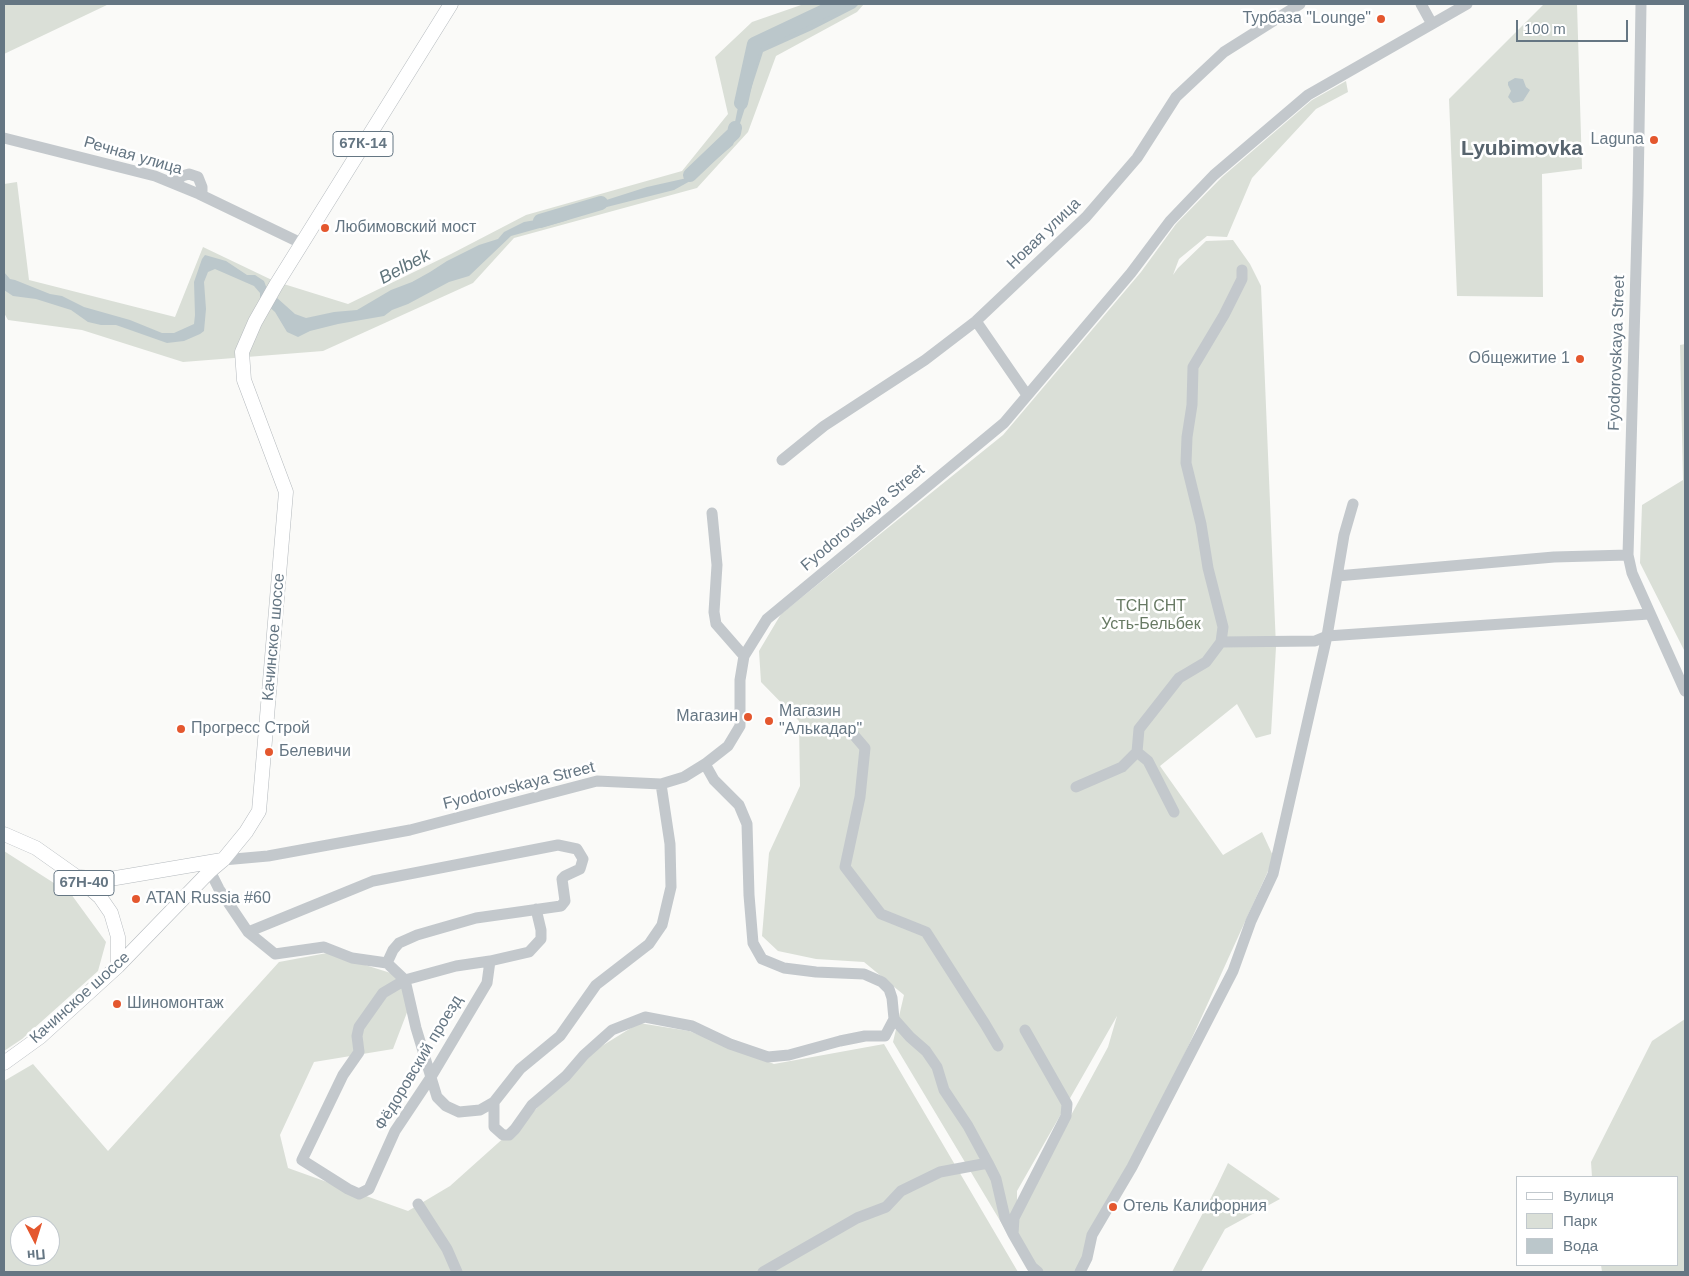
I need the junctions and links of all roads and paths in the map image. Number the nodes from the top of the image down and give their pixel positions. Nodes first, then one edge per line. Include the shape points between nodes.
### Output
1 (452, 4) edge
2 (1300, 4) edge
3 (1421, 4) edge
4 (1467, 4) edge
5 (1641, 4) edge
6 (1432, 24) junction
7 (4, 138) edge
8 (303, 244) junction
9 (1242, 270) dead end
10 (976, 321) junction
11 (1027, 395) junction
12 (782, 460) dead end
13 (1353, 504) dead end
14 (712, 513) dead end
15 (1628, 555) junction
16 (1337, 576) junction
17 (1649, 614) junction
18 (1327, 636) junction
19 (1221, 642) junction
20 (744, 656) junction
21 (1685, 691) edge
22 (853, 734) dead end
23 (1137, 752) junction
24 (705, 764) junction
25 (661, 784) junction
26 (1076, 787) dead end
27 (1174, 812) dead end
28 (4, 834) edge
29 (223, 860) junction
30 (210, 871) junction
31 (77, 877) junction
32 (536, 909) junction
33 (248, 932) junction
34 (490, 961) junction
35 (387, 963) junction
36 (118, 966) junction
37 (405, 980) junction
38 (894, 1019) junction
39 (1025, 1030) dead end
40 (998, 1046) dead end
41 (4, 1063) edge
42 (431, 1077) junction
43 (494, 1102) junction
44 (988, 1163) junction
45 (418, 1204) dead end
46 (1013, 1234) junction
47 (457, 1272) edge
48 (763, 1272) edge
49 (1038, 1272) edge
50 (1080, 1272) edge

1 - 8 main road, 67К-14
2 - 10 street, Новая улица via 1224,52 1176,97 1137,158 1086,218
3 - 6 street
4 - 6 street, Fyodorovskaya Street
5 - 15 street, Fyodorovskaya Street
6 - 11 street, Fyodorovskaya Street via 1308,95 1214,175 1170,221 1131,273
7 - 8 street, Речная улица via 155,176
8 - 29 main road, Качинское шоссе / 67К-14 via 255,322 242,352 244,380 286,492 259,811
9 - 19 street via 1242,279 1224,315 1193,367 1187,437 1186,462 1223,627
10 - 11 street
10 - 12 street, Новая улица via 925,360 824,426
11 - 20 street, Fyodorovskaya Street via 1004,423 767,619
13 - 16 street
14 - 20 street via 717,565 716,624
15 - 16 street via 1554,557
15 - 17 street, Fyodorovskaya Street
16 - 18 street
17 - 18 street
17 - 21 street, Fyodorovskaya Street
18 - 19 street via 1316,641
18 - 50 street via 1273,874 1250,921 1232,971 1132,1167 1092,1235
19 - 23 street via 1206,662 1180,678 1138,729
20 - 24 street, Fyodorovskaya Street via 740,680 740,726 728,746
22 - 40 street via 864,748 860,797 845,867 881,914 926,932
23 - 26 street via 1122,767
23 - 27 street via 1148,761
24 - 25 street, Fyodorovskaya Street via 684,777
24 - 38 street via 714,780 739,805 747,824 753,942 762,959 784,968 864,974 882,982 892,998
25 - 29 street, Fyodorovskaya Street via 597,781 410,830 268,856
25 - 43 street via 670,844 671,887 662,925 650,944 596,985 560,1036 520,1069
28 - 31 main road, 67H-40 via 36,848
29 - 30 main road, Качинское шоссе / 67К-14
29 - 31 main road, 67H-40 via 110,879
30 - 33 street
30 - 36 main road, Качинское шоссе / 67К-14
31 - 36 main road, 67H-40 via 100,897 111,913 118,937
32 - 33 street via 561,906 565,901 562,879 580,869 584,859 577,849 558,845 373,881
32 - 34 street via 541,939 535,946 529,952
32 - 35 street via 476,918 416,935 399,943
33 - 35 street via 275,954 324,947 352,958
34 - 37 street via 456,966
34 - 42 street, Фёдоровский проезд via 487,983
35 - 37 street
36 - 41 main road, Качинское шоссе / 67К-14 via 40,1037
37 - 42 street
37 - 42 street, Фёдоровский проезд via 383,992 359,1028 359,1052 343,1075 302,1160 359,1194 369,1189 395,1132
38 - 43 street via 885,1036 857,1038 768,1057 692,1026 644,1017 612,1030 532,1105 509,1135 503,1135 494,1127
38 - 44 street via 937,1067 944,1090
39 - 46 street via 1067,1104 1066,1116 1014,1218
42 - 43 street via 436,1097 459,1112 480,1110
44 - 46 street
44 - 48 street via 940,1172 901,1191 886,1207 856,1218
45 - 47 street via 447,1249
46 - 49 street

